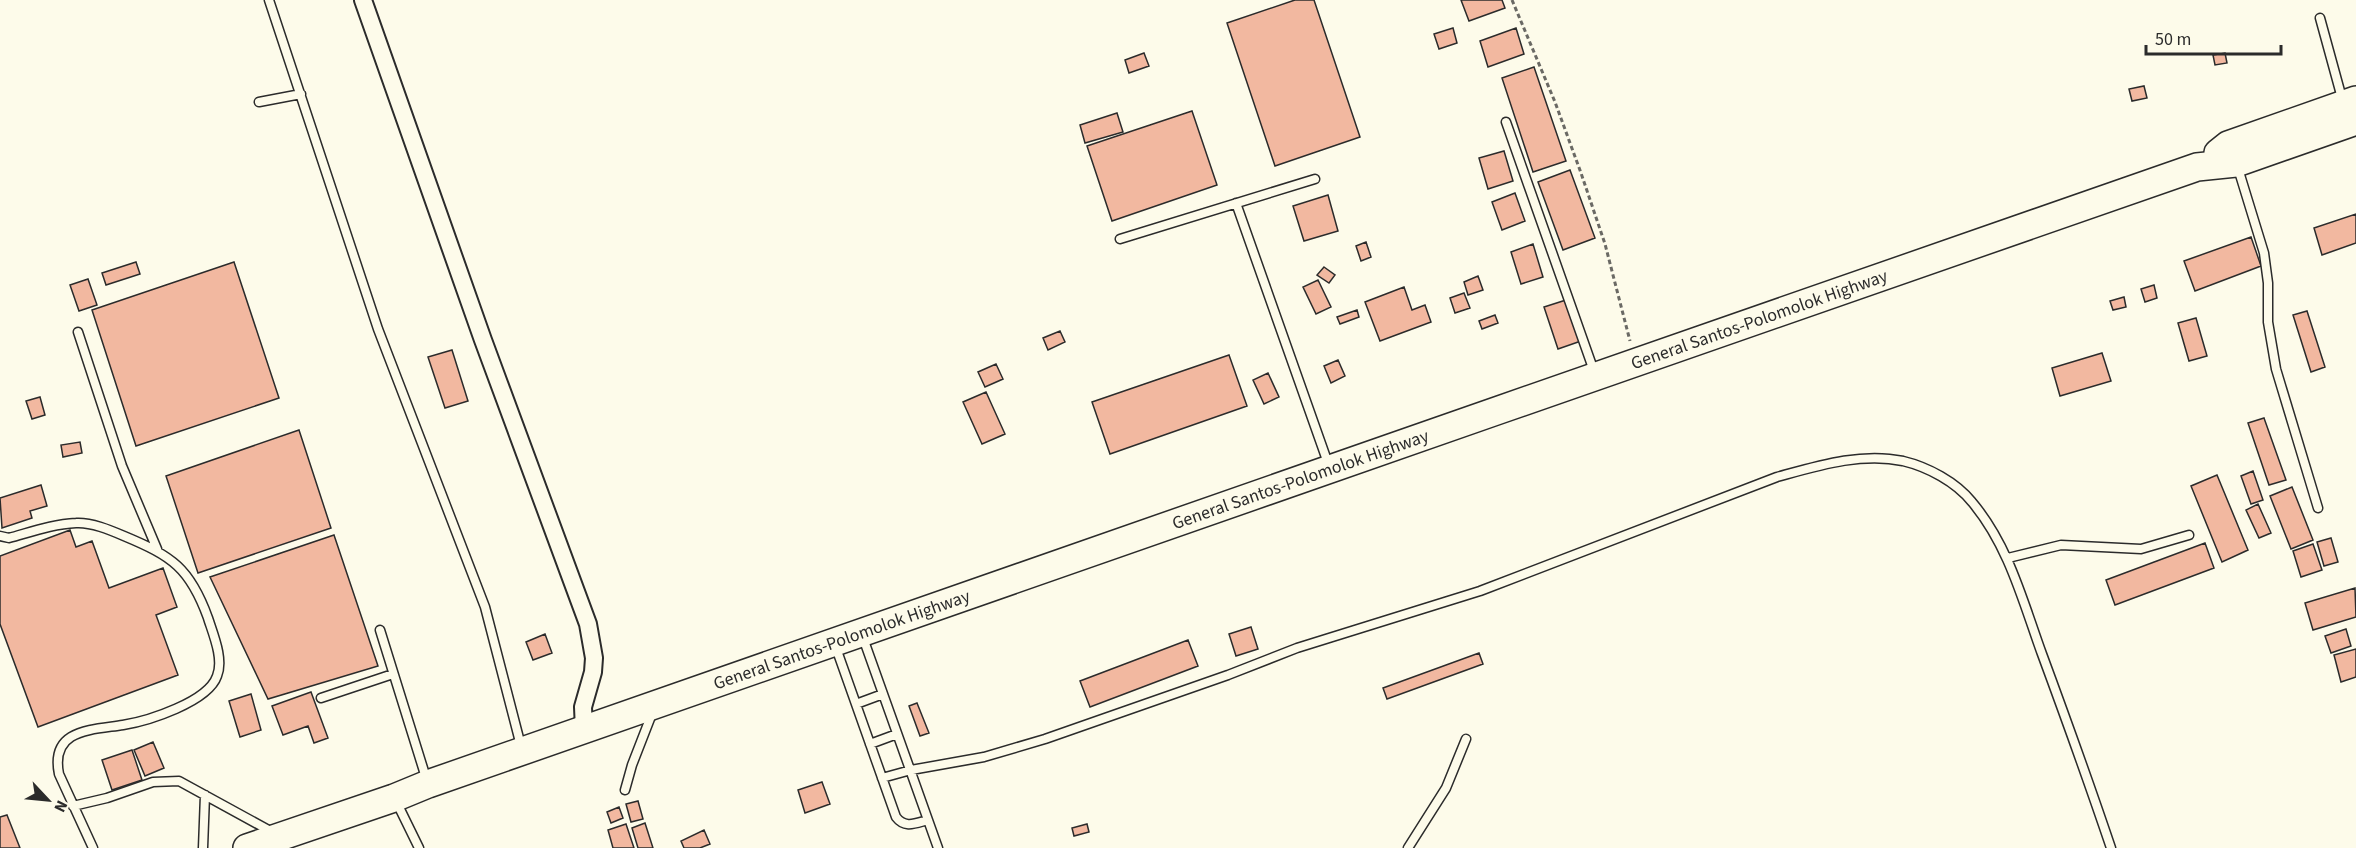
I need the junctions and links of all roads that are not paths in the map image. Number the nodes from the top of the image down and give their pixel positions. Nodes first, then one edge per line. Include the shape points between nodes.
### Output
1 (269, 0) edge
2 (363, 0) edge
3 (2320, 18) dead end
4 (300, 94) junction
5 (259, 102) dead end
6 (2351, 112) edge
7 (1506, 122) dead end
8 (2232, 154) junction
9 (1315, 179) dead end
10 (1236, 203) junction
11 (1120, 239) dead end
12 (78, 332) dead end
13 (1596, 377) junction
14 (1331, 470) junction
15 (2318, 508) dead end
16 (2189, 535) dead end
17 (0, 536) edge
18 (157, 549) junction
19 (2008, 558) junction
20 (380, 630) dead end
21 (860, 632) junction
22 (834, 641) junction
23 (393, 674) junction
24 (883, 694) junction
25 (321, 698) dead end
26 (856, 704) junction
27 (655, 705) junction
28 (584, 730) junction
29 (897, 734) junction
30 (1466, 739) dead end
31 (870, 744) junction
32 (523, 751) junction
33 (911, 770) junction
34 (882, 778) junction
35 (428, 784) junction
36 (625, 790) dead end
37 (205, 795) junction
38 (394, 798) junction
39 (73, 806) junction
40 (928, 820) junction
41 (280, 837) junction
42 (92, 848) edge
43 (203, 848) edge
44 (247, 848) edge
45 (419, 848) edge
46 (938, 848) edge
47 (1408, 848) edge
48 (2111, 848) edge

1 - 4 lane
2 - 28 street via 588,624 594,658 583,707
3 - 6 lane
4 - 5 lane
4 - 32 lane via 378,329 485,607
6 - 8 highway, General Santos-Polomolok Highway
7 - 13 lane
8 - 13 highway, General Santos-Polomolok Highway
8 - 15 lane via 2264,253 2268,322 2276,369
9 - 10 lane
10 - 11 lane
10 - 14 lane
12 - 18 lane via 122,466
13 - 14 highway, General Santos-Polomolok Highway
14 - 21 highway, General Santos-Polomolok Highway
16 - 19 lane via 2140,549 2061,545
17 - 18 lane via 9,538 79,522
18 - 39 lane via 183,571 201,600 215,640 218,674 204,692 170,710 147,720 83,731 63,744 57,762
19 - 33 lane via 1971,500 1955,485 1930,471 1881,458 1824,465 1711,501 1480,591 1297,648 1045,739 984,757
19 - 48 lane
20 - 23 lane
21 - 22 highway, General Santos-Polomolok Highway
21 - 24 lane
22 - 26 lane
22 - 27 highway, General Santos-Polomolok Highway
23 - 25 lane
23 - 35 lane
24 - 26 lane
24 - 29 lane
26 - 31 lane
27 - 28 highway, General Santos-Polomolok Highway
27 - 36 lane
28 - 32 highway, General Santos-Polomolok Highway
29 - 31 lane
29 - 33 lane
30 - 47 lane via 1446,788
31 - 34 lane
32 - 35 highway, General Santos-Polomolok Highway
33 - 34 lane
33 - 40 lane
34 - 40 lane via 899,822 908,825
35 - 38 highway, General Santos-Polomolok Highway
37 - 39 lane via 179,781 166,780
37 - 41 lane
37 - 43 lane
38 - 41 highway, General Santos-Polomolok Highway
38 - 45 lane
39 - 42 lane
40 - 46 lane
41 - 44 highway, General Santos-Polomolok Highway

